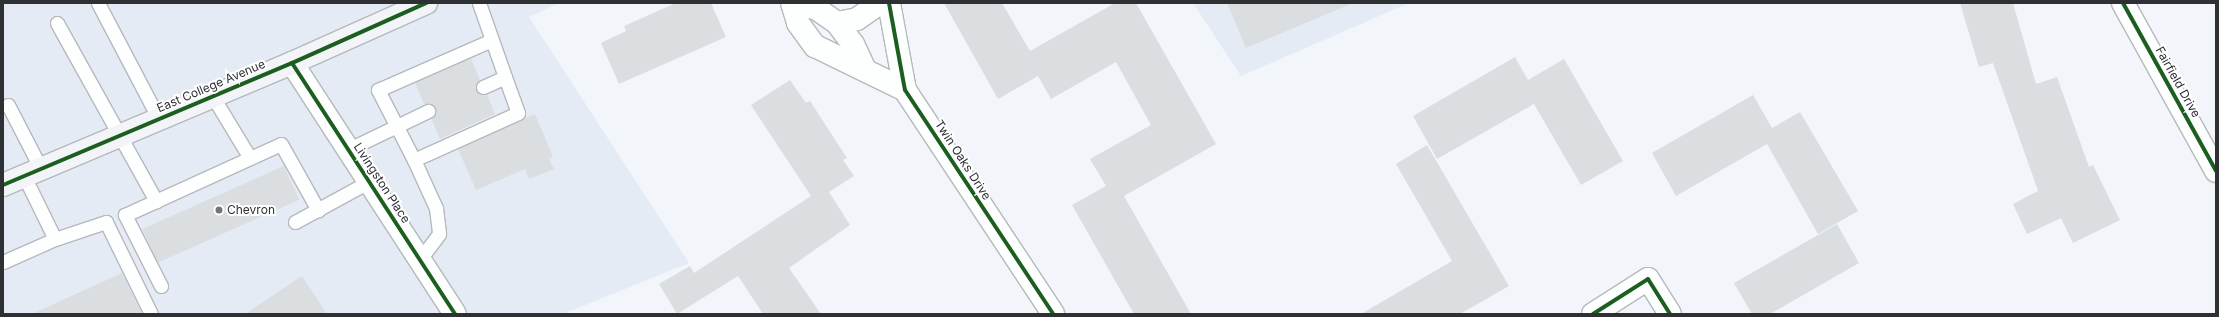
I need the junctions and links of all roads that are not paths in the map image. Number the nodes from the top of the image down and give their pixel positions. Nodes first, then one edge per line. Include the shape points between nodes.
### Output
1 (98, 3) edge
2 (426, 3) edge
3 (479, 3) edge
4 (792, 3) edge
5 (795, 3) edge
6 (880, 3) edge
7 (889, 3) edge
8 (2123, 3) edge
9 (403, 7) edge
10 (57, 23) dead end
11 (837, 23) junction
12 (492, 40) junction
13 (292, 63) junction
14 (864, 68) junction
15 (505, 77) junction
16 (483, 87) dead end
17 (905, 90) junction
18 (213, 97) junction
19 (8, 105) dead end
20 (428, 111) dead end
21 (159, 119) junction
22 (396, 126) junction
23 (120, 135) junction
24 (349, 149) junction
25 (250, 158) junction
26 (414, 160) junction
27 (2216, 171) edge
28 (33, 172) junction
29 (370, 181) junction
30 (3, 185) edge
31 (156, 201) junction
32 (318, 210) junction
33 (295, 222) dead end
34 (54, 239) junction
35 (420, 259) junction
36 (3, 262) edge
37 (161, 286) dead end
38 (151, 314) edge
39 (456, 314) edge
40 (1053, 314) edge
41 (1593, 314) edge
42 (1670, 314) edge

1 - 21 lane
2 - 9 main road, East College Avenue
3 - 12 lane
4 - 14 street, Twin Oaks Drive via 798,23 815,46 832,56
5 - 11 street via 817,9
6 - 11 street via 857,19
7 - 17 street, Twin Oaks Drive
8 - 27 street, Fairfield Drive
9 - 13 main road, East College Avenue
10 - 23 lane
11 - 14 street via 853,44
12 - 15 lane
12 - 22 lane via 378,90
13 - 18 main road, East College Avenue
13 - 24 street, Livingston Place
14 - 17 street, Twin Oaks Drive
15 - 16 lane
15 - 26 lane via 518,113
17 - 40 street, Twin Oaks Drive
18 - 21 main road, East College Avenue
18 - 25 lane
19 - 28 lane
20 - 22 lane
21 - 23 main road, East College Avenue
22 - 24 lane
22 - 26 lane
23 - 28 main road, East College Avenue
23 - 31 lane
24 - 29 street, Livingston Place
25 - 31 lane
25 - 32 lane via 282,144
26 - 35 lane via 436,208 439,234
28 - 30 main road, East College Avenue
28 - 34 lane
29 - 32 lane
29 - 35 street, Livingston Place
31 - 37 lane via 125,215
32 - 33 lane
34 - 36 lane
34 - 38 lane via 106,222
35 - 39 street, Livingston Place
41 - 42 street via 1648,279

